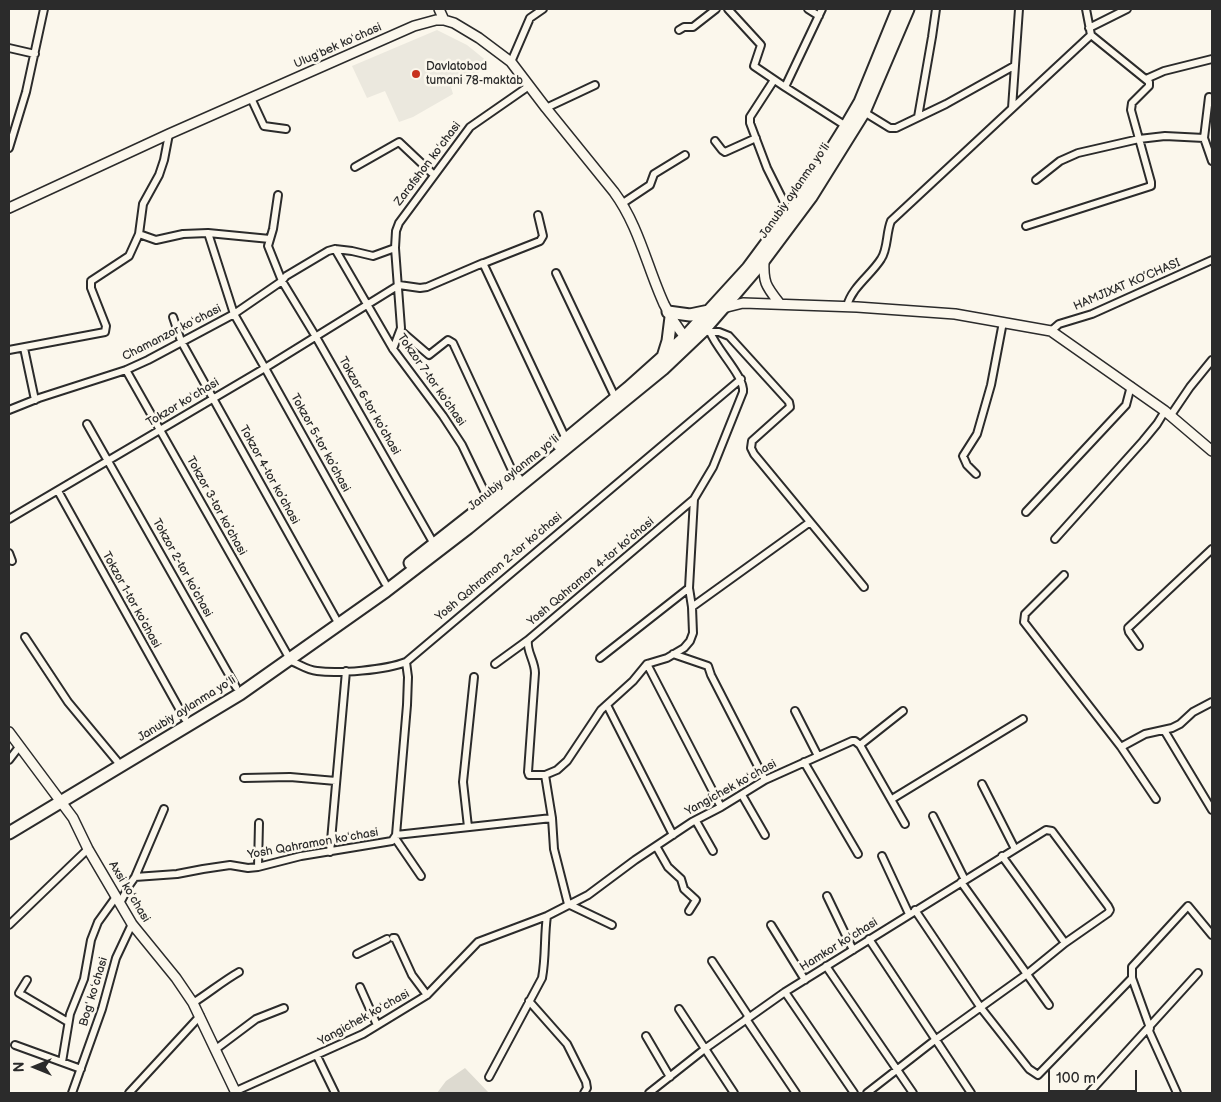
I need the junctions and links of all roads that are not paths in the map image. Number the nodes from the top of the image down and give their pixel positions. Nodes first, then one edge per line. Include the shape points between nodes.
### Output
1 (44, 9) edge
2 (439, 9) edge
3 (543, 9) edge
4 (716, 9) edge
5 (728, 9) edge
6 (808, 9) edge
7 (822, 9) edge
8 (898, 9) edge
9 (908, 9) edge
10 (936, 9) edge
11 (1019, 9) edge
12 (1086, 9) edge
13 (1127, 9) edge
14 (819, 16) junction
15 (444, 20) junction
16 (1089, 28) junction
17 (679, 30) dead end
18 (1091, 35) junction
19 (9, 48) edge
20 (34, 54) junction
21 (1212, 59) edge
22 (511, 62) junction
23 (1014, 66) junction
24 (1146, 79) junction
25 (774, 80) junction
26 (596, 85) dead end
27 (529, 86) junction
28 (786, 87) junction
29 (1209, 97) dead end
30 (251, 98) junction
31 (546, 108) junction
32 (1012, 108) junction
33 (864, 112) junction
34 (1210, 113) edge
35 (918, 117) junction
36 (846, 126) junction
37 (286, 129) dead end
38 (169, 134) junction
39 (756, 138) junction
40 (1204, 138) junction
41 (1139, 140) junction
42 (715, 141) dead end
43 (9, 148) edge
44 (684, 155) dead end
45 (1212, 161) edge
46 (355, 167) dead end
47 (434, 175) junction
48 (1036, 180) dead end
49 (278, 195) dead end
50 (623, 203) junction
51 (9, 208) edge
52 (789, 212) junction
53 (538, 215) dead end
54 (1026, 226) dead end
55 (208, 233) junction
56 (138, 234) junction
57 (270, 239) junction
58 (395, 248) junction
59 (334, 249) junction
60 (764, 260) junction
61 (1212, 260) edge
62 (483, 264) junction
63 (556, 273) dead end
64 (282, 281) junction
65 (398, 285) junction
66 (780, 304) junction
67 (369, 305) junction
68 (847, 306) junction
69 (722, 308) junction
70 (709, 311) junction
71 (234, 314) junction
72 (669, 314) junction
73 (173, 317) dead end
74 (1003, 322) junction
75 (401, 331) junction
76 (706, 331) junction
77 (1051, 331) junction
78 (316, 337) junction
79 (685, 337) junction
80 (181, 342) junction
81 (24, 348) junction
82 (393, 349) junction
83 (9, 350) edge
84 (662, 358) junction
85 (1212, 360) edge
86 (266, 368) junction
87 (126, 370) junction
88 (741, 379) junction
89 (1131, 386) junction
90 (615, 397) junction
91 (213, 398) junction
92 (36, 400) junction
93 (9, 410) edge
94 (1168, 413) junction
95 (87, 424) dead end
96 (160, 430) junction
97 (566, 439) junction
98 (1212, 451) edge
99 (108, 460) junction
100 (976, 474) dead end
101 (516, 479) junction
102 (58, 491) junction
103 (694, 499) junction
104 (489, 501) junction
105 (1026, 512) dead end
106 (9, 519) edge
107 (810, 522) junction
108 (1055, 539) dead end
109 (434, 544) junction
110 (1212, 549) edge
111 (9, 553) edge
112 (12, 561) dead end
113 (1064, 574) dead end
114 (385, 583) junction
115 (864, 587) dead end
116 (689, 588) junction
117 (692, 607) junction
118 (336, 619) junction
119 (25, 637) dead end
120 (528, 640) junction
121 (1139, 646) dead end
122 (673, 654) junction
123 (287, 657) junction
124 (600, 658) dead end
125 (406, 662) junction
126 (495, 664) dead end
127 (647, 664) junction
128 (346, 671) junction
129 (474, 677) dead end
130 (236, 687) junction
131 (1212, 702) edge
132 (607, 705) junction
133 (795, 711) dead end
134 (903, 711) dead end
135 (185, 719) junction
136 (1023, 719) dead end
137 (1164, 730) junction
138 (9, 732) edge
139 (860, 745) junction
140 (20, 747) junction
141 (1121, 747) junction
142 (818, 756) junction
143 (9, 760) edge
144 (117, 761) junction
145 (804, 762) junction
146 (545, 775) junction
147 (244, 778) dead end
148 (765, 780) junction
149 (336, 781) junction
150 (982, 784) dead end
151 (742, 795) junction
152 (892, 799) junction
153 (1156, 799) dead end
154 (58, 800) junction
155 (721, 807) junction
156 (164, 809) dead end
157 (1212, 810) edge
158 (933, 816) dead end
159 (552, 818) junction
160 (696, 821) junction
161 (259, 823) dead end
162 (9, 824) edge
163 (905, 824) dead end
164 (468, 827) junction
165 (9, 833) edge
166 (673, 835) junction
167 (765, 835) dead end
168 (395, 836) junction
169 (656, 846) junction
170 (88, 849) junction
171 (1015, 849) junction
172 (713, 851) dead end
173 (330, 852) junction
174 (858, 854) dead end
175 (882, 856) dead end
176 (1002, 856) junction
177 (258, 868) junction
178 (421, 876) dead end
179 (135, 877) junction
180 (963, 881) junction
181 (826, 896) dead end
182 (118, 900) junction
183 (568, 904) junction
184 (689, 911) dead end
185 (912, 912) junction
186 (547, 916) junction
187 (9, 924) edge
188 (132, 924) junction
189 (612, 925) dead end
190 (771, 925) dead end
191 (1212, 935) edge
192 (869, 939) junction
193 (1065, 943) junction
194 (853, 950) junction
195 (357, 954) dead end
196 (712, 961) dead end
197 (826, 966) junction
198 (239, 972) dead end
199 (1198, 973) dead end
200 (1027, 974) junction
201 (1132, 978) junction
202 (27, 980) dead end
203 (805, 980) junction
204 (360, 987) dead end
205 (785, 992) junction
206 (427, 995) junction
207 (529, 1001) junction
208 (193, 1003) junction
209 (1049, 1005) dead end
210 (284, 1008) dead end
211 (981, 1008) junction
212 (679, 1010) dead end
213 (200, 1016) junction
214 (748, 1018) junction
215 (68, 1022) junction
216 (377, 1025) junction
217 (1150, 1028) junction
218 (646, 1036) dead end
219 (935, 1040) junction
220 (15, 1045) dead end
221 (706, 1048) junction
222 (216, 1049) junction
223 (317, 1056) junction
224 (62, 1062) junction
225 (81, 1069) junction
226 (897, 1070) junction
227 (489, 1077) dead end
228 (670, 1077) junction
229 (236, 1092) edge
230 (653, 1092) edge
231 (72, 1093) edge
232 (130, 1093) edge
233 (335, 1093) edge
234 (584, 1093) edge
235 (734, 1093) edge
236 (796, 1093) edge
237 (854, 1093) edge
238 (867, 1093) edge
239 (913, 1093) edge
240 (971, 1093) edge
241 (1089, 1093) edge
242 (1177, 1093) edge

1 - 20 street
2 - 15 street
3 - 22 street via 530,18
4 - 17 street via 693,27 684,26
5 - 25 street via 761,46 754,66
6 - 14 street
7 - 14 street
8 - 36 highway, Janubiy aylanma yoʻli via 860,102
9 - 33 highway, Janubiy aylanma yoʻli
10 - 35 street
11 - 23 street
12 - 16 street
13 - 16 street
14 - 28 street
15 - 22 street via 479,38
15 - 30 street, Ulugʻbek koʻchasi via 414,26
16 - 18 street
18 - 24 street
18 - 32 street
19 - 20 street
20 - 43 street
21 - 24 street
22 - 27 street
23 - 32 street
23 - 35 street
24 - 41 street via 1148,86 1131,106
25 - 28 street
25 - 39 street via 749,120
26 - 31 street
27 - 31 street
27 - 47 street, Zarafshon koʻchasi via 470,127
28 - 36 street
29 - 34 street
30 - 37 street via 264,126
30 - 38 street, Ulugʻbek koʻchasi
31 - 50 street
32 - 68 street via 890,221 882,258 850,297
33 - 35 street via 893,129
33 - 60 highway, Janubiy aylanma yoʻli via 811,197
34 - 40 street
36 - 52 highway, Janubiy aylanma yoʻli
38 - 51 street, Ulugʻbek koʻchasi
38 - 56 street via 159,175 143,204
39 - 42 street via 725,152
39 - 52 street
40 - 41 street via 1173,136
40 - 45 street
41 - 48 street via 1078,153 1060,161
41 - 54 street via 1150,186
44 - 50 street via 652,176 650,185
46 - 47 street via 399,142
47 - 58 street, Zarafshon koʻchasi via 399,223
49 - 57 street
50 - 72 street
52 - 70 highway, Janubiy aylanma yoʻli via 748,268
53 - 62 street via 543,236 540,241
55 - 56 street via 156,240
55 - 57 street
55 - 71 street, Chamanzor koʻchasi
56 - 81 street via 129,256 91,281 106,326 105,332
57 - 64 street via 269,250
58 - 59 street via 373,256
58 - 65 street, Zarafshon koʻchasi
59 - 64 street, Chamanzor koʻchasi
59 - 67 street, Tokzor 7-tor koʼchasi
60 - 66 street via 767,287
60 - 69 highway, Janubiy aylanma yoʻli
61 - 77 street, HAMJIXAT KO’CHASI via 1092,314 1059,324
62 - 65 street via 428,287
62 - 97 street
63 - 90 street
64 - 71 street, Chamanzor koʻchasi
64 - 78 street, Tokzor 6-tor koʼchasi
65 - 67 street
65 - 75 street, Zarafshon koʻchasi
66 - 68 street
66 - 69 street via 743,303
67 - 78 street, Tokzor koʻchasi
67 - 82 street, Tokzor 7-tor koʼchasi
68 - 74 street via 955,314
69 - 76 highway, Janubiy aylanma yoʻli
70 - 72 highway via 690,316
70 - 79 highway, Janubiy aylanma yoʻli
71 - 80 street, Chamanzor koʻchasi
71 - 86 street, Tokzor 5-tor koʼchasi
72 - 79 street
72 - 84 highway via 668,341
73 - 80 street, Tokzor 4-tor koʼchasi
74 - 77 street
74 - 100 street via 991,386 977,434 963,456
75 - 82 street
75 - 101 street via 429,354 448,340 453,343
76 - 88 street
76 - 107 street via 729,336 789,402 790,407 752,441 751,448
76 - 123 highway, Janubiy aylanma yoʻli via 468,528 386,591
77 - 89 street
78 - 86 street, Tokzor koʻchasi
78 - 109 street, Tokzor 6-tor koʼchasi
79 - 84 highway, Janubiy aylanma yoʻli
80 - 87 street, Chamanzor koʻchasi
80 - 91 street, Tokzor 4-tor koʼchasi
81 - 83 street
81 - 92 street
82 - 104 street, Tokzor 7-tor koʼchasi via 462,445
84 - 90 highway, Janubiy aylanma yoʻli
85 - 94 street
86 - 91 street, Tokzor koʻchasi
86 - 114 street, Tokzor 5-tor koʼchasi
87 - 92 street, Chamanzor koʻchasi
87 - 96 street, Tokzor 3-tor koʼchasi
88 - 103 street via 743,392 713,467
88 - 125 street, Yosh Qahramon 2-tor koʼchasi
89 - 94 street
89 - 105 street via 1126,406
90 - 97 highway, Janubiy aylanma yoʻli
91 - 96 street, Tokzor koʻchasi
91 - 118 street, Tokzor 4-tor koʼchasi
92 - 93 street, Chamanzor koʻchasi
94 - 98 street
94 - 108 street
95 - 99 street, Tokzor 2-tor koʼchasi
96 - 99 street, Tokzor koʻchasi
96 - 123 street, Tokzor 3-tor koʼchasi
97 - 101 highway, Janubiy aylanma yoʻli
99 - 102 street, Tokzor koʻchasi
99 - 130 street, Tokzor 2-tor koʼchasi
101 - 104 highway, Janubiy aylanma yoʻli
102 - 106 street, Tokzor koʻchasi
102 - 135 street, Tokzor 1-tor koʼchasi
103 - 116 street
103 - 120 street, Yosh Qahramon 4-tor koʼchasi
104 - 109 highway, Janubiy aylanma yoʻli
107 - 115 street
107 - 117 street
109 - 114 highway, Janubiy aylanma yoʻli
110 - 121 street via 1128,628
111 - 112 street
113 - 141 street via 1025,614 1024,622
114 - 118 highway, Janubiy aylanma yoʻli
116 - 117 street
116 - 124 street
117 - 122 street via 692,637 684,648
118 - 123 highway, Janubiy aylanma yoʻli
119 - 144 street via 63,696
120 - 126 street
120 - 146 street, Yosh Qahramon 4-tor koʼchasi via 535,673 528,772 531,776
122 - 127 street
122 - 148 street via 708,666
123 - 128 street via 316,671
123 - 130 highway, Janubiy aylanma yoʻli
123 - 154 highway, Janubiy aylanma yoʻli via 240,694
125 - 128 street
125 - 168 street via 407,705
127 - 132 street
127 - 155 street
128 - 149 street
129 - 164 street via 463,782
130 - 135 highway, Janubiy aylanma yoʻli
131 - 137 street via 1193,712 1180,724
132 - 146 street via 567,761
132 - 166 street
133 - 142 street
134 - 139 street
135 - 144 highway, Janubiy aylanma yoʻli
136 - 152 street
137 - 141 street via 1144,734
137 - 157 street
138 - 140 street, Axsi koʻchasi
139 - 142 street, Yangichek koʻchasi via 852,741
139 - 152 street
140 - 143 street
140 - 154 street, Axsi koʻchasi
141 - 153 street
142 - 145 street, Yangichek koʻchasi
144 - 154 highway, Janubiy aylanma yoʻli
145 - 148 street, Yangichek koʻchasi
145 - 174 street
146 - 159 street
147 - 149 street
148 - 151 street, Yangichek koʻchasi
149 - 173 street
150 - 171 street
151 - 155 street, Yangichek koʻchasi
151 - 167 street
152 - 163 street
154 - 162 highway, Janubiy aylanma yoʻli
154 - 165 highway, Janubiy aylanma yoʻli
154 - 170 street, Axsi koʻchasi via 73,818
155 - 160 street, Yangichek koʻchasi
156 - 179 street
158 - 180 street
159 - 164 street, Yosh Qahramon koʻchasi
159 - 183 street via 554,849
160 - 166 street, Yangichek koʻchasi
160 - 172 street
161 - 177 street
164 - 168 street, Yosh Qahramon koʻchasi
166 - 169 street, Yangichek koʻchasi
168 - 173 street, Yosh Qahramon koʻchasi via 392,841
168 - 178 street
169 - 183 street, Yangichek koʻchasi via 588,895
169 - 184 street via 668,867 681,879 684,889 696,900
170 - 182 street, Axsi koʻchasi
170 - 187 street
171 - 176 street, Hamkor koʻchasi
171 - 193 street, Hamkor koʻchasi via 1049,829 1110,910
173 - 177 street, Yosh Qahramon koʻchasi
175 - 185 street
176 - 180 street, Hamkor koʻchasi
176 - 193 street
177 - 179 street, Yosh Qahramon koʻchasi via 230,865
179 - 182 street
180 - 185 street, Hamkor koʻchasi
180 - 200 street
181 - 194 street
182 - 188 street, Axsi koʻchasi
182 - 215 street, Bogʻ koʻchasi via 98,922 91,940 84,979
183 - 186 street, Yangichek koʻchasi
183 - 189 street
185 - 192 street, Hamkor koʻchasi
185 - 211 street
186 - 206 street, Yangichek koʻchasi via 478,942
186 - 207 street via 542,978
188 - 208 street, Axsi koʻchasi
188 - 225 street, Bogʻ koʻchasi via 116,958
190 - 203 street
191 - 201 street via 1188,906 1132,967
192 - 194 street, Hamkor koʻchasi
192 - 219 street
193 - 200 street
194 - 197 street, Hamkor koʻchasi
195 - 206 street via 395,938 412,975
196 - 214 street
197 - 203 street, Hamkor koʻchasi
197 - 226 street
198 - 208 street
199 - 217 street
200 - 209 street
200 - 211 street
201 - 211 street via 1038,1075 1029,1069
201 - 217 street
202 - 215 street, Bogʻ koʻchasi via 19,993
203 - 205 street, Hamkor koʻchasi
204 - 216 street
205 - 214 street, Hamkor koʻchasi
205 - 237 street
206 - 216 street, Yangichek koʻchasi
207 - 227 street
207 - 234 street via 567,1044 586,1082
208 - 213 street, Axsi koʻchasi
210 - 222 street via 256,1019
211 - 219 street
212 - 221 street
213 - 222 street, Axsi koʻchasi
213 - 232 street
214 - 221 street, Hamkor koʻchasi
214 - 236 street
215 - 224 street, Bogʻ koʻchasi
216 - 223 street, Yangichek koʻchasi
217 - 241 street
217 - 242 street
218 - 228 street
219 - 226 street
219 - 240 street
220 - 224 street
221 - 228 street, Hamkor koʻchasi
221 - 235 street
222 - 229 street, Axsi koʻchasi
223 - 229 street, Yangichek koʻchasi
223 - 233 street
224 - 225 street
225 - 231 street, Bogʻ koʻchasi
226 - 238 street
226 - 239 street
228 - 230 street, Hamkor koʻchasi

